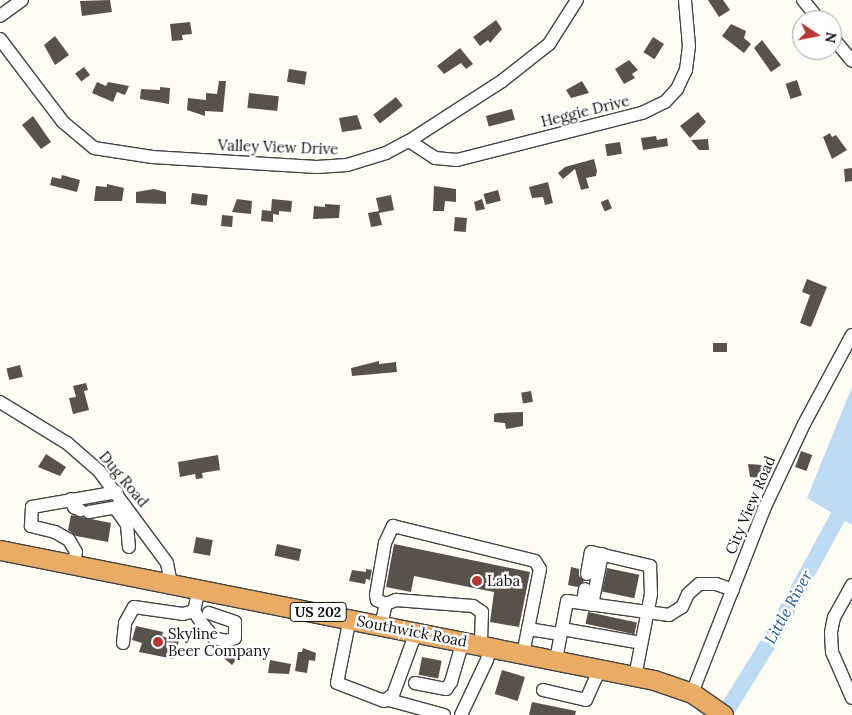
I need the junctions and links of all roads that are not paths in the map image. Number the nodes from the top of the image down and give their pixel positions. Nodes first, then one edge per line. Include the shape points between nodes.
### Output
1 (22, 0) edge
2 (577, 0) edge
3 (685, 0) edge
4 (803, 0) edge
5 (811, 10) edge
6 (0, 16) edge
7 (0, 40) edge
8 (842, 48) edge
9 (852, 61) edge
10 (409, 141) junction
11 (852, 335) edge
12 (0, 402) edge
13 (117, 492) junction
14 (71, 499) junction
15 (121, 507) junction
16 (129, 547) dead end
17 (0, 550) edge
18 (596, 553) junction
19 (74, 564) junction
20 (587, 574) dead end
21 (171, 582) junction
22 (852, 585) edge
23 (585, 588) dead end
24 (207, 590) junction
25 (733, 590) junction
26 (386, 604) junction
27 (587, 604) junction
28 (646, 613) junction
29 (350, 618) junction
30 (382, 625) junction
31 (528, 629) junction
32 (561, 631) junction
33 (416, 632) junction
34 (463, 641) junction
35 (123, 643) dead end
36 (641, 643) junction
37 (486, 646) junction
38 (523, 654) junction
39 (556, 660) junction
40 (600, 669) junction
41 (635, 677) junction
42 (415, 683) dead end
43 (543, 690) dead end
44 (698, 697) junction
45 (852, 698) edge
46 (390, 700) junction
47 (444, 715) edge
48 (461, 715) edge
49 (723, 715) edge

1 - 6 street
2 - 10 street, Valley View Drive via 549,44 502,81
3 - 10 street, Heggie Drive via 689,46 686,70 677,90 665,102 642,113 457,160 435,158
4 - 5 street
7 - 10 street, Valley View Drive via 63,122 94,148 152,157 317,167 347,165 386,153
8 - 9 street
11 - 25 street, City View Road via 804,424 764,509
12 - 13 street, Dug Road via 74,448
13 - 14 street
13 - 15 street, Dug Road
14 - 15 street via 74,507 84,511
14 - 19 street via 33,506 30,523 34,528 55,532 69,540 76,552
15 - 16 street
15 - 21 street, Dug Road via 167,562
17 - 19 highway, Southwick Road / US 202
18 - 20 street
18 - 27 street
18 - 28 street via 650,566 652,594
19 - 21 highway, Southwick Road / US 202
21 - 24 highway, Southwick Road / US 202
22 - 45 street via 834,616 831,633 832,652
23 - 27 street
24 - 29 highway, Southwick Road / US 202
24 - 35 street via 201,615 134,607 125,623
25 - 28 street via 716,584 699,584 688,594 682,607 669,614
25 - 44 street, City View Road
26 - 30 street
26 - 31 street via 376,596 390,530 400,527 539,563
26 - 37 street via 406,599 473,606 482,612
27 - 28 street
27 - 32 street via 567,600
28 - 36 street
29 - 30 highway, Southwick Road / US 202
29 - 46 street via 337,683 384,701
30 - 33 highway, Southwick Road / US 202
31 - 32 street
31 - 38 street
32 - 36 street
32 - 39 street
33 - 34 highway, Southwick Road / US 202
33 - 46 street
34 - 37 highway, Southwick Road / US 202
34 - 42 street via 451,682 446,688
36 - 41 street
37 - 38 highway, Southwick Road / US 202
37 - 48 street via 487,660
38 - 39 highway, Southwick Road / US 202
39 - 40 highway, Southwick Road / US 202
40 - 41 highway, Southwick Road / US 202
40 - 43 street via 586,700
41 - 44 highway, Southwick Road / US 202
44 - 49 highway, US 202
46 - 47 street

